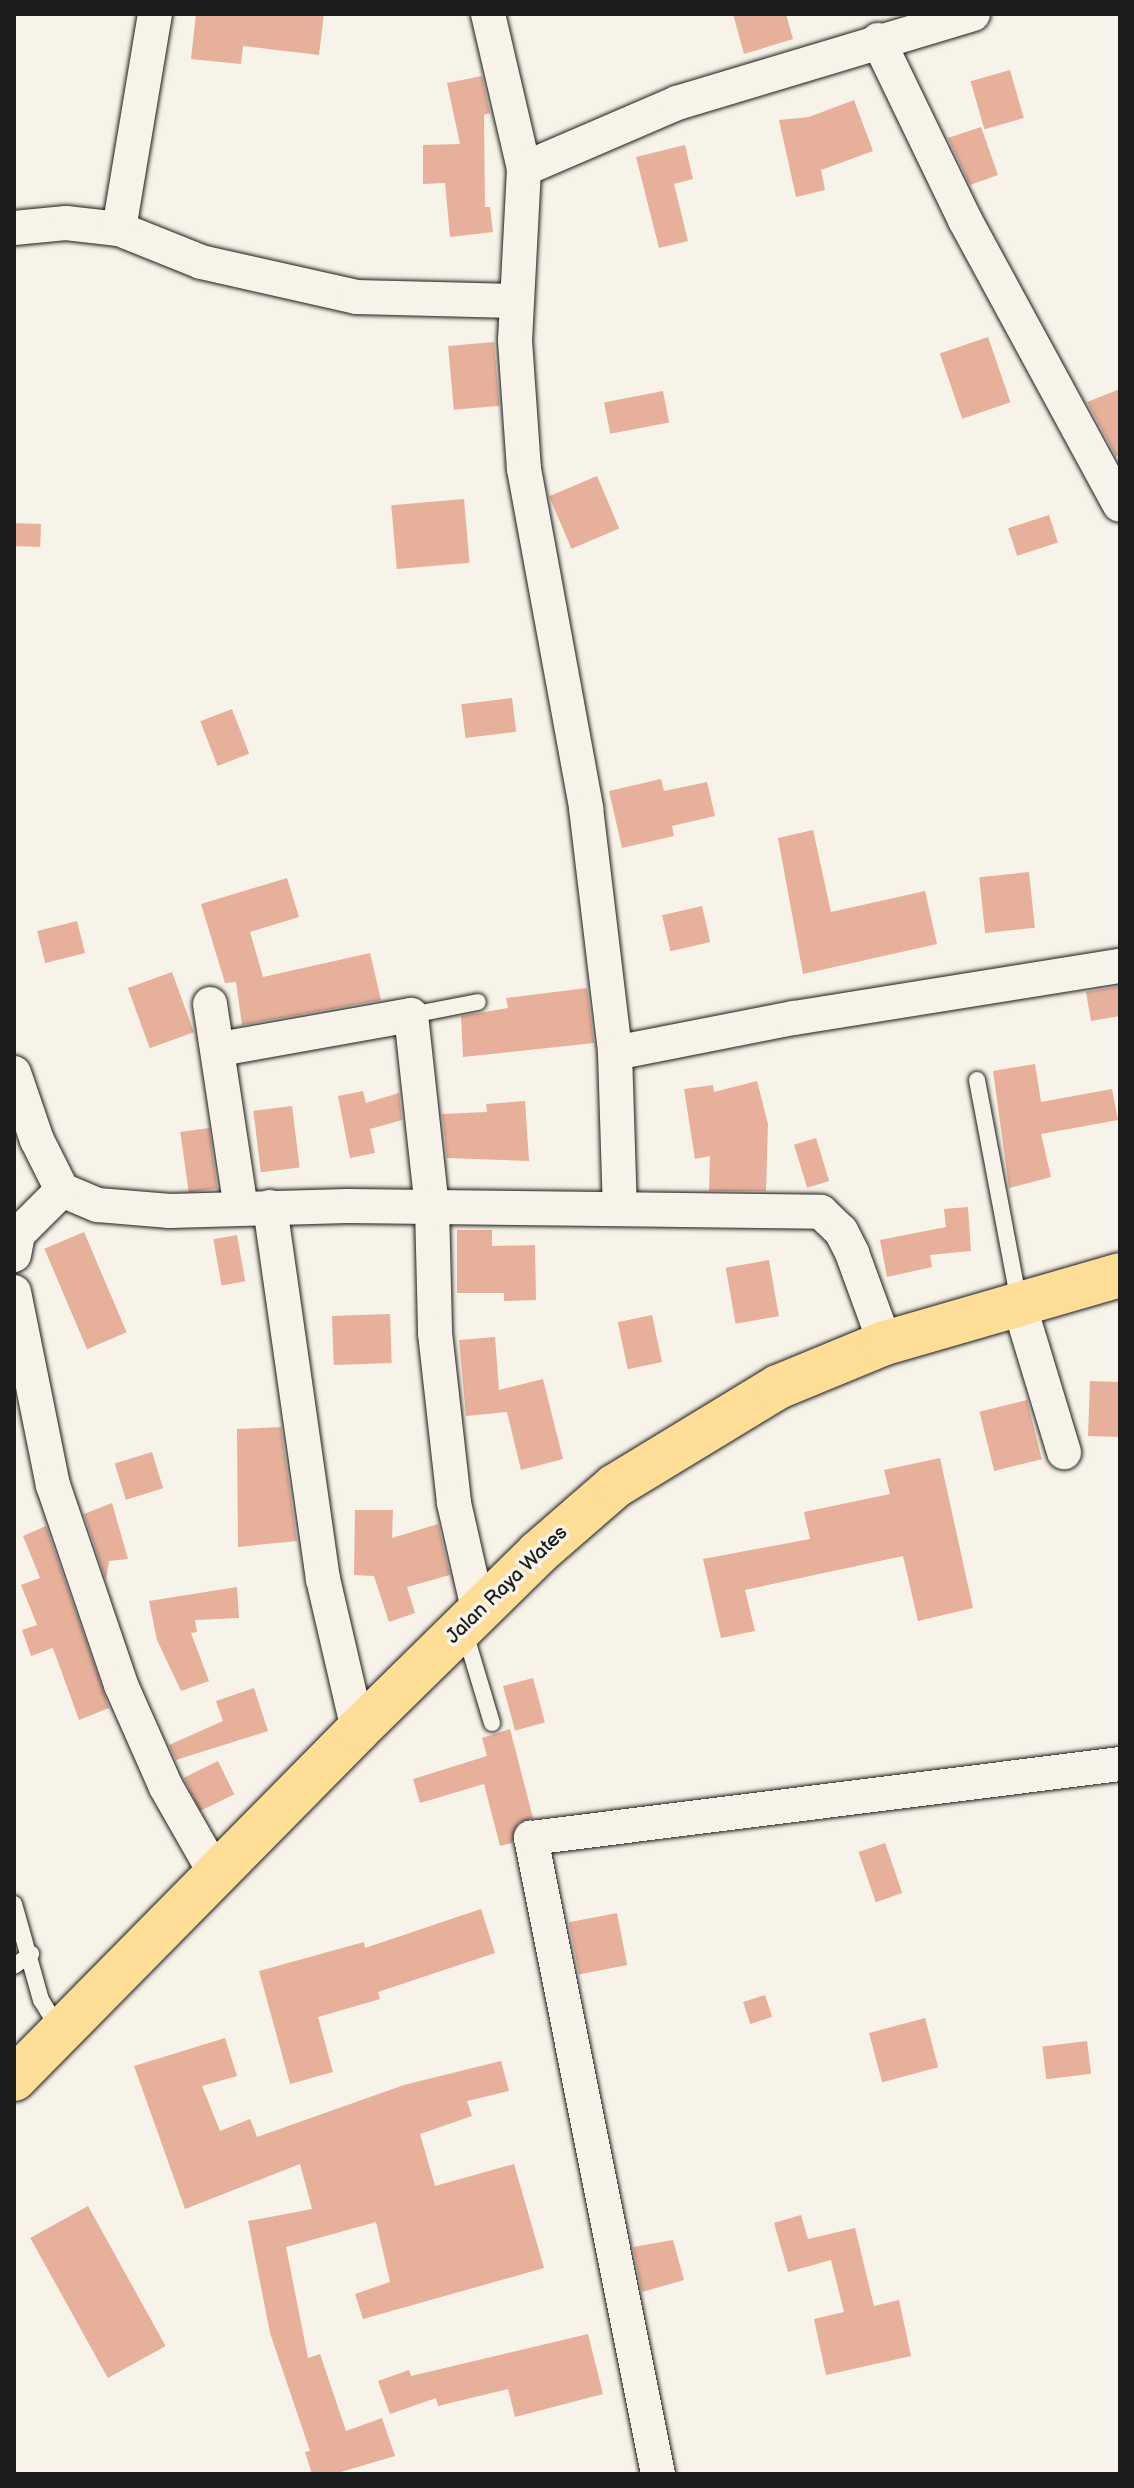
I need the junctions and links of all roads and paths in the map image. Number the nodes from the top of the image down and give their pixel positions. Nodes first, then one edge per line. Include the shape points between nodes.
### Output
1 (155, 14) edge
2 (488, 14) edge
3 (973, 14) edge
4 (878, 40) junction
5 (524, 169) junction
6 (14, 228) edge
7 (119, 229) junction
8 (515, 301) junction
9 (1120, 505) edge
10 (1120, 966) edge
11 (478, 1002) dead end
12 (210, 1004) dead end
13 (411, 1015) junction
14 (220, 1049) junction
15 (615, 1053) junction
16 (14, 1073) edge
17 (977, 1080) dead end
18 (62, 1190) junction
19 (432, 1207) junction
20 (256, 1208) junction
21 (620, 1208) junction
22 (14, 1255) edge
23 (1120, 1275) edge
24 (14, 1292) edge
25 (1019, 1304) junction
26 (885, 1343) junction
27 (1064, 1452) dead end
28 (471, 1620) junction
29 (492, 1723) dead end
30 (358, 1730) junction
31 (1120, 1764) edge
32 (215, 1873) junction
33 (14, 1904) edge
34 (31, 1954) junction
35 (14, 1966) edge
36 (61, 2031) junction
37 (14, 2079) edge
38 (658, 2474) edge

1 - 7 street
2 - 5 street
3 - 4 street
4 - 5 street via 677,103
4 - 9 street via 960,210
5 - 8 street
6 - 7 street via 66,223
7 - 8 street via 201,262 356,297
8 - 15 street via 524,469 586,808
10 - 15 street via 794,1018
11 - 13 lane
12 - 14 street
13 - 14 street
13 - 19 street
14 - 20 street
15 - 21 street
16 - 18 street via 37,1140
17 - 25 lane
18 - 20 street via 98,1205 170,1211
18 - 22 street via 18,1234
19 - 20 street
19 - 21 street
19 - 28 street via 435,1333
20 - 30 street via 323,1579
21 - 26 street via 821,1212 841,1231 852,1253
23 - 25 highway, Jalan Raya Wates
24 - 32 street via 53,1485 121,1685 166,1787
25 - 26 highway, Jalan Raya Wates
25 - 27 street
26 - 28 highway, Jalan Raya Wates via 778,1387 626,1478
28 - 29 lane
28 - 30 highway, Jalan Raya Wates
30 - 32 highway, Jalan Raya Wates
31 - 38 street via 531,1838
32 - 36 highway, Jalan Raya Wates
33 - 34 lane
34 - 35 lane
34 - 36 lane via 41,2000
36 - 37 highway, Jalan Raya Wates

